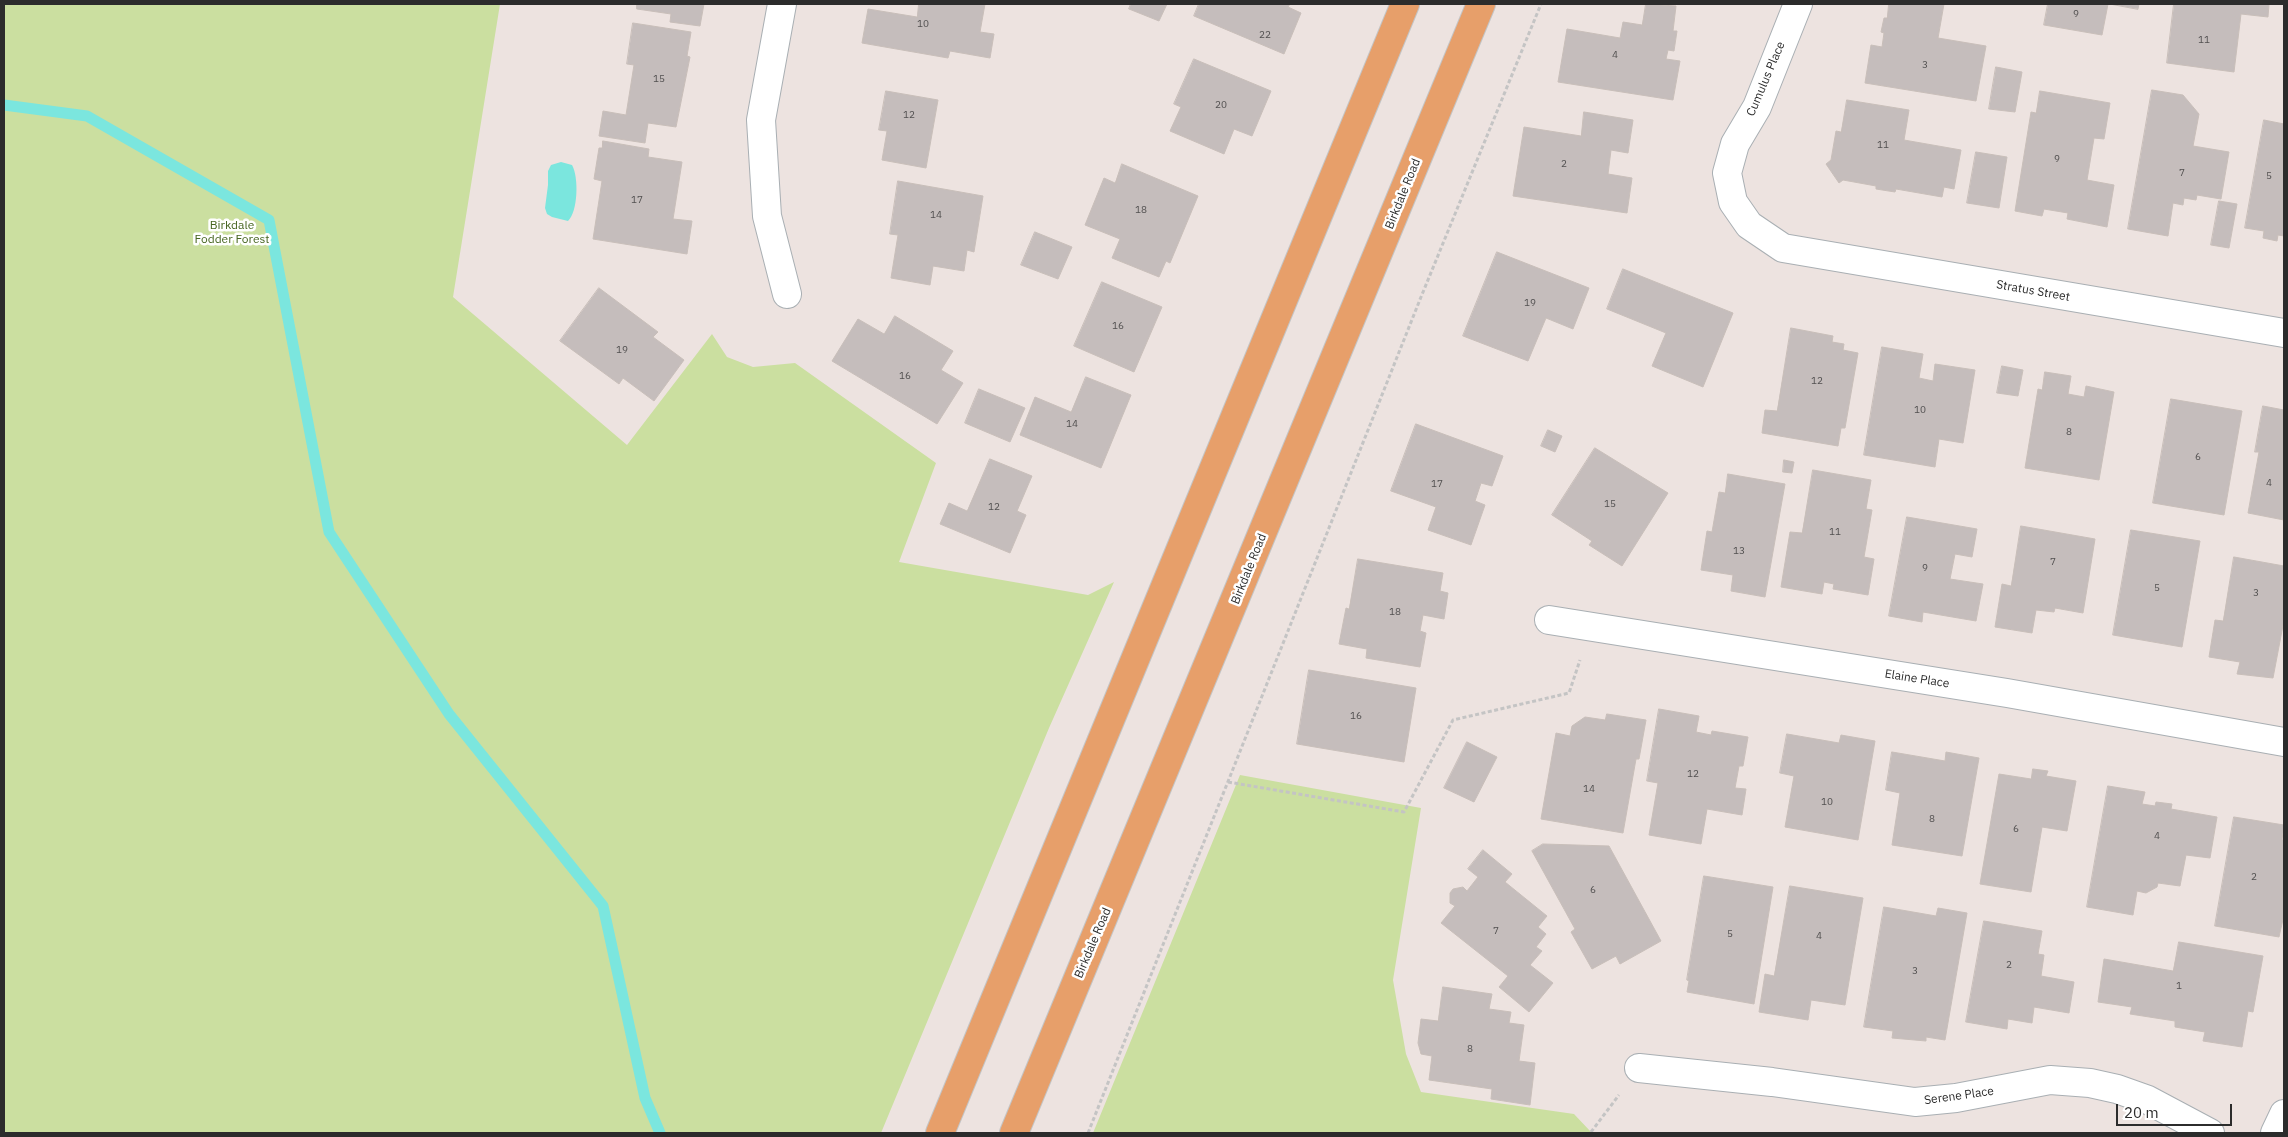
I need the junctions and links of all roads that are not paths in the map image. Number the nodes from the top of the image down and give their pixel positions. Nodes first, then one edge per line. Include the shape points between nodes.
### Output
1 (782, 4) edge
2 (1405, 4) edge
3 (1481, 4) edge
4 (1798, 4) edge
5 (1782, 248) joint
6 (787, 294) dead end
7 (2284, 333) edge
8 (1549, 620) dead end
9 (2284, 742) edge
10 (1639, 1068) road end
11 (2284, 1114) edge
12 (1017, 1130) edge
13 (940, 1133) edge
14 (2210, 1133) edge
15 (2275, 1133) edge

1 - 6 street via 761,120 767,216
2 - 13 main road
3 - 12 main road, Birkdale Road
4 - 5 street, Cumulus Place via 1757,107 1735,144 1727,173 1733,202 1749,225
5 - 7 street, Stratus Street
8 - 9 street, Elaine Place via 2007,693
10 - 14 street, Serene Place via 1915,1102 1956,1098 2050,1080 2090,1083 2148,1100
11 - 15 street

